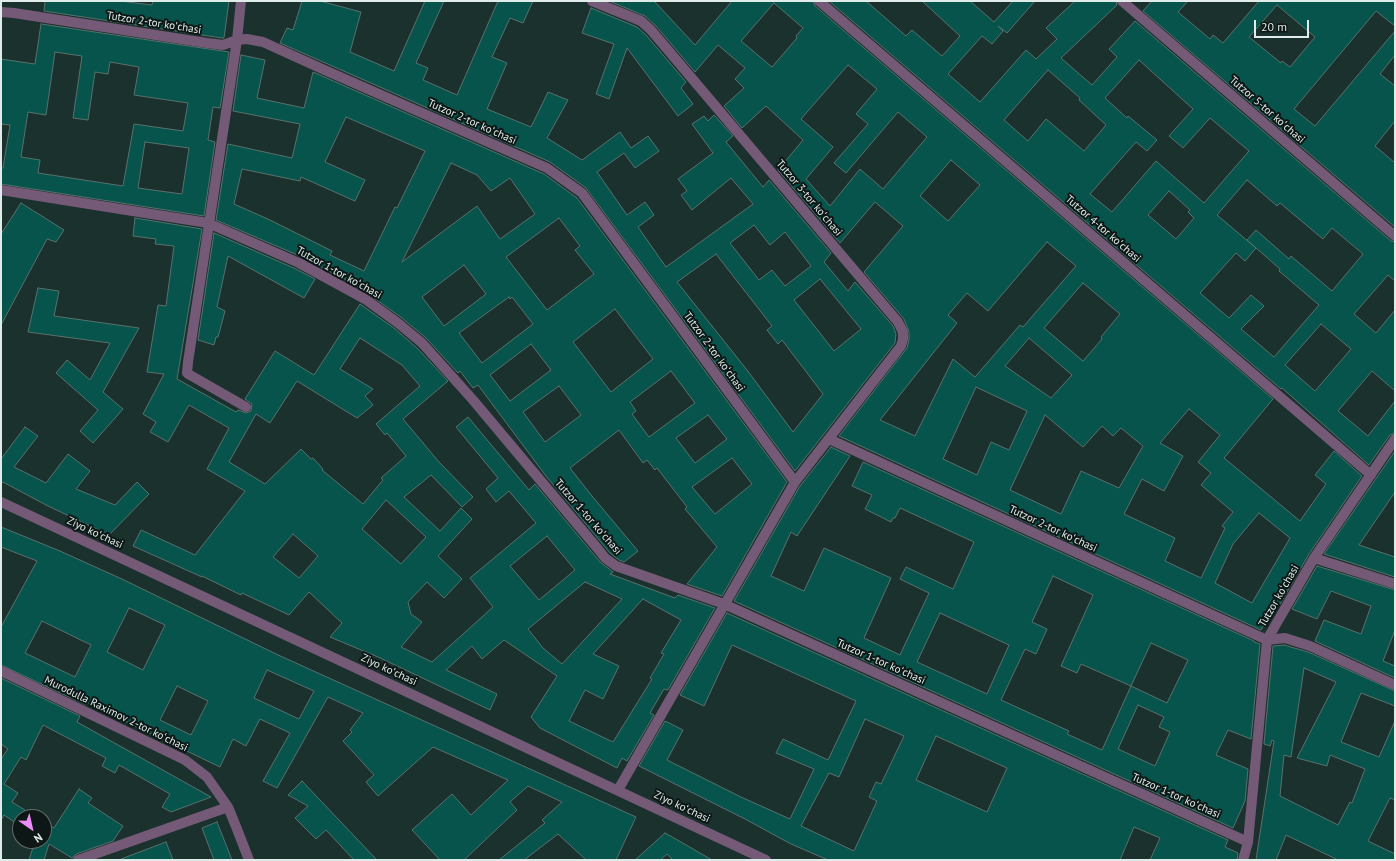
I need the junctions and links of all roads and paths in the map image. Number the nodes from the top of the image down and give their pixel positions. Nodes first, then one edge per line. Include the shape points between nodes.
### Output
1 (241, 1) edge
2 (592, 1) edge
3 (819, 1) edge
4 (1122, 1) edge
5 (1, 12) edge
6 (237, 40) junction
7 (1, 190) edge
8 (208, 223) junction
9 (1395, 236) edge
10 (246, 407) dead end
11 (829, 439) junction
12 (1395, 439) edge
13 (1371, 475) junction
14 (795, 482) junction
15 (1, 502) edge
16 (1314, 558) junction
17 (1395, 584) edge
18 (724, 604) junction
19 (1267, 640) junction
20 (1, 671) edge
21 (1395, 685) edge
22 (618, 790) junction
23 (228, 807) junction
24 (1248, 842) junction
25 (78, 860) edge
26 (249, 860) edge
27 (766, 860) edge
28 (1243, 860) edge

1 - 6 street
2 - 11 street, Tutzor 3-tor koʻchasi via 641,21 651,30 901,327 901,346
3 - 13 street, Tutzor 4-tor koʻchasi
4 - 9 street, Tutzor 5-tor koʻchasi
5 - 6 street, Tutzor 2-tor koʻchasi via 207,43 223,44
6 - 8 street
6 - 14 street, Tutzor 2-tor koʻchasi via 263,42 547,168 582,193
7 - 8 street, Tutzor 1-tor koʻchasi
8 - 10 street via 187,373
8 - 18 street, Tutzor 1-tor koʻchasi via 299,263 365,299 422,343 474,400 605,558 616,566
11 - 14 street, Tutzor 3-tor koʻchasi
11 - 19 street, Tutzor 2-tor koʻchasi
12 - 13 street, Tutzor koʻchasi
13 - 16 street, Tutzor koʻchasi
14 - 18 street, Tutzor 3-tor koʻchasi
15 - 22 street, Ziyo koʻchasi
16 - 17 street
16 - 19 street, Tutzor koʻchasi
18 - 22 street, Tutzor 3-tor koʻchasi
18 - 24 street, Tutzor 1-tor koʻchasi
19 - 21 street via 1285,638 1310,646
19 - 24 street, Tutzor koʻchasi
20 - 23 street, Murodulla Raximov 2-tor koʻchasi via 185,760 208,777
22 - 27 street, Ziyo koʻchasi
23 - 25 street
23 - 26 street, Murodulla Raximov 2-tor koʻchasi
24 - 28 street, Tutzor koʻchasi

